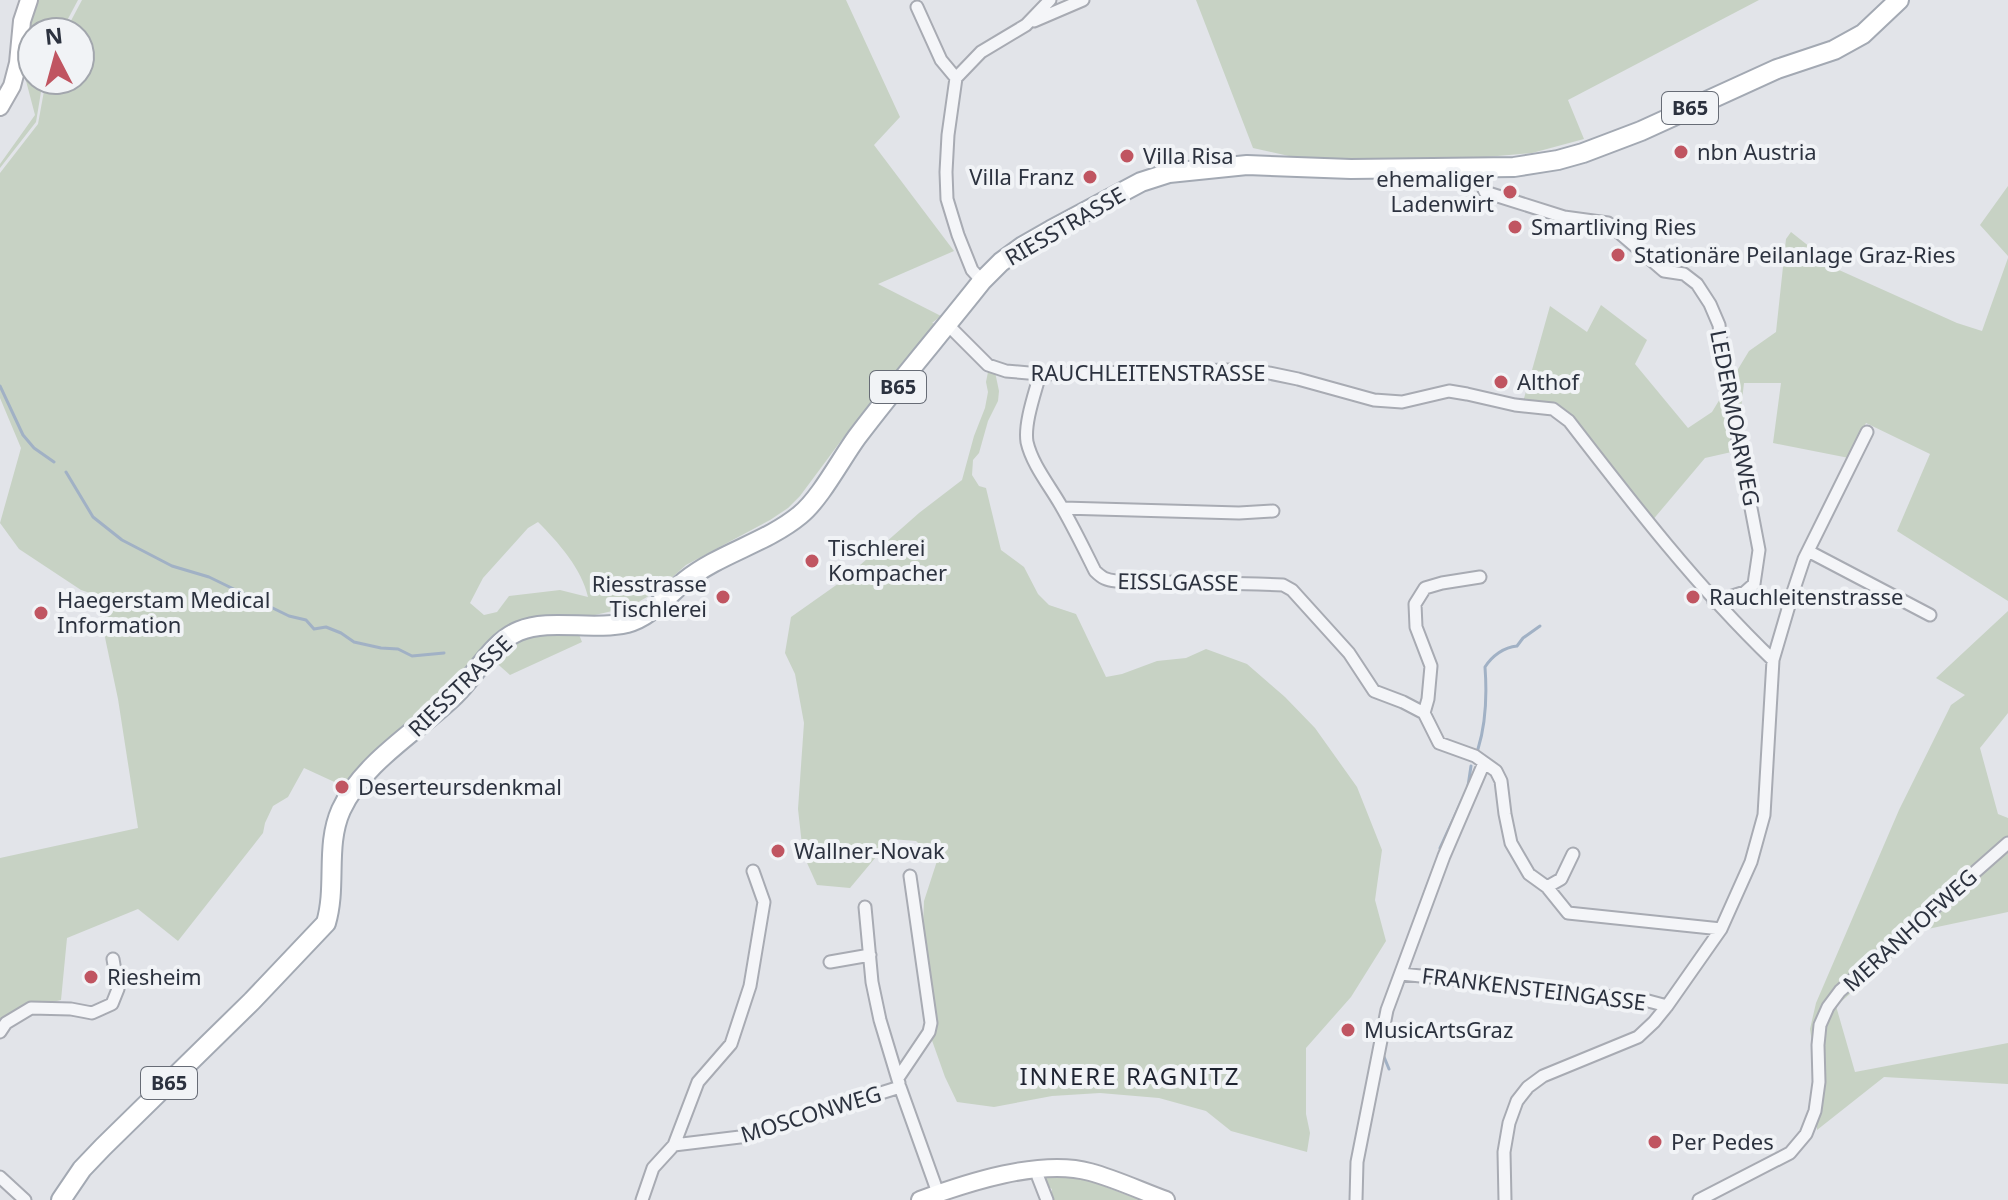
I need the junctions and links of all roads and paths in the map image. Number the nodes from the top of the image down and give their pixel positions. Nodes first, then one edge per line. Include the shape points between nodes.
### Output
1 (29, 0) edge
2 (1050, 0) edge
3 (1083, 0) edge
4 (1899, 0) edge
5 (917, 7) dead end
6 (1026, 25) junction
7 (956, 78) junction
8 (0, 107) edge
9 (1476, 169) junction
10 (982, 281) junction
11 (948, 325) junction
12 (1040, 374) junction
13 (1867, 432) dead end
14 (1063, 508) junction
15 (1273, 511) dead end
16 (1808, 551) junction
17 (1480, 577) dead end
18 (1714, 602) junction
19 (1930, 615) dead end
20 (1773, 660) junction
21 (1424, 713) junction
22 (1484, 763) junction
23 (2008, 843) edge
24 (1573, 854) dead end
25 (753, 871) dead end
26 (910, 876) dead end
27 (1547, 887) junction
28 (865, 907) dead end
29 (1721, 929) junction
30 (870, 955) junction
31 (113, 959) dead end
32 (830, 962) dead end
33 (1401, 974) junction
34 (1667, 1006) junction
35 (0, 1032) edge
36 (899, 1082) junction
37 (674, 1145) junction
38 (1037, 1170) junction
39 (0, 1177) edge
40 (938, 1193) junction
41 (25, 1200) edge
42 (61, 1200) edge
43 (642, 1200) edge
44 (920, 1200) edge
45 (1047, 1200) edge
46 (1166, 1200) edge
47 (1356, 1200) edge
48 (1505, 1200) edge
49 (1699, 1200) edge

1 - 8 main road via 12,86
2 - 6 street
3 - 6 street
4 - 9 main road, RIESSTRASSE / B65 via 1863,34 1834,50 1777,69 1618,140 1558,160
5 - 7 street via 941,60
6 - 7 street via 981,52
7 - 10 street via 947,199 972,270
9 - 10 main road, RIESSTRASSE / B65 via 1247,165 1169,173 1141,182 1023,246
9 - 18 street, LEDERMOARWEG via 1485,192 1564,217 1608,223 1664,271 1684,274 1697,284 1710,304 1719,325 1759,550 1754,584
10 - 11 main road, RIESSTRASSE / B65
11 - 12 street, RAUCHLEITENSTRASSE via 988,365
11 - 42 main road, RIESSTRASSE / B65 via 803,513 704,568 634,621 517,631 457,693 372,767 353,788 337,821 326,923 103,1147
12 - 14 street, EISSLGASSE via 1028,443
12 - 18 street, RAUCHLEITENSTRASSE via 1264,372 1374,400 1402,402 1449,391 1553,409 1569,421
13 - 16 street
14 - 15 street
14 - 21 street, EISSLGASSE via 1095,571 1106,580 1283,585 1292,590 1349,653 1374,691
16 - 19 street
16 - 20 street
17 - 21 street via 1425,588 1415,604 1416,627 1431,666
18 - 20 street, RAUCHLEITENSTRASSE
20 - 29 street via 1764,815 1751,862
21 - 22 street via 1439,743
22 - 27 street via 1501,781 1511,843 1529,874
22 - 33 street, FRANKENSTEINGASSE
23 - 49 street, MERANHOFWEG via 1828,1007 1820,1025 1815,1111 1806,1134 1790,1153
24 - 27 street via 1561,879
25 - 37 street via 764,902 750,986 731,1044 698,1082
26 - 36 street, MOSCONWEG via 931,1023
27 - 29 street via 1568,913
28 - 30 street, MOSCONWEG
29 - 34 street
30 - 32 street
30 - 36 street, MOSCONWEG via 880,1020
31 - 35 street via 118,989 112,1004 92,1013 31,1008
33 - 34 street, FRANKENSTEINGASSE via 1637,998
33 - 47 street, FRANKENSTEINGASSE via 1387,1010 1362,1131
34 - 48 street via 1638,1037 1528,1087 1509,1123
36 - 37 street, MOSCONWEG via 740,1137
36 - 40 street, MOSCONWEG
37 - 43 street via 653,1168
38 - 40 main road via 992,1176
38 - 45 street
38 - 46 main road via 1088,1171
39 - 41 street
40 - 44 main road

